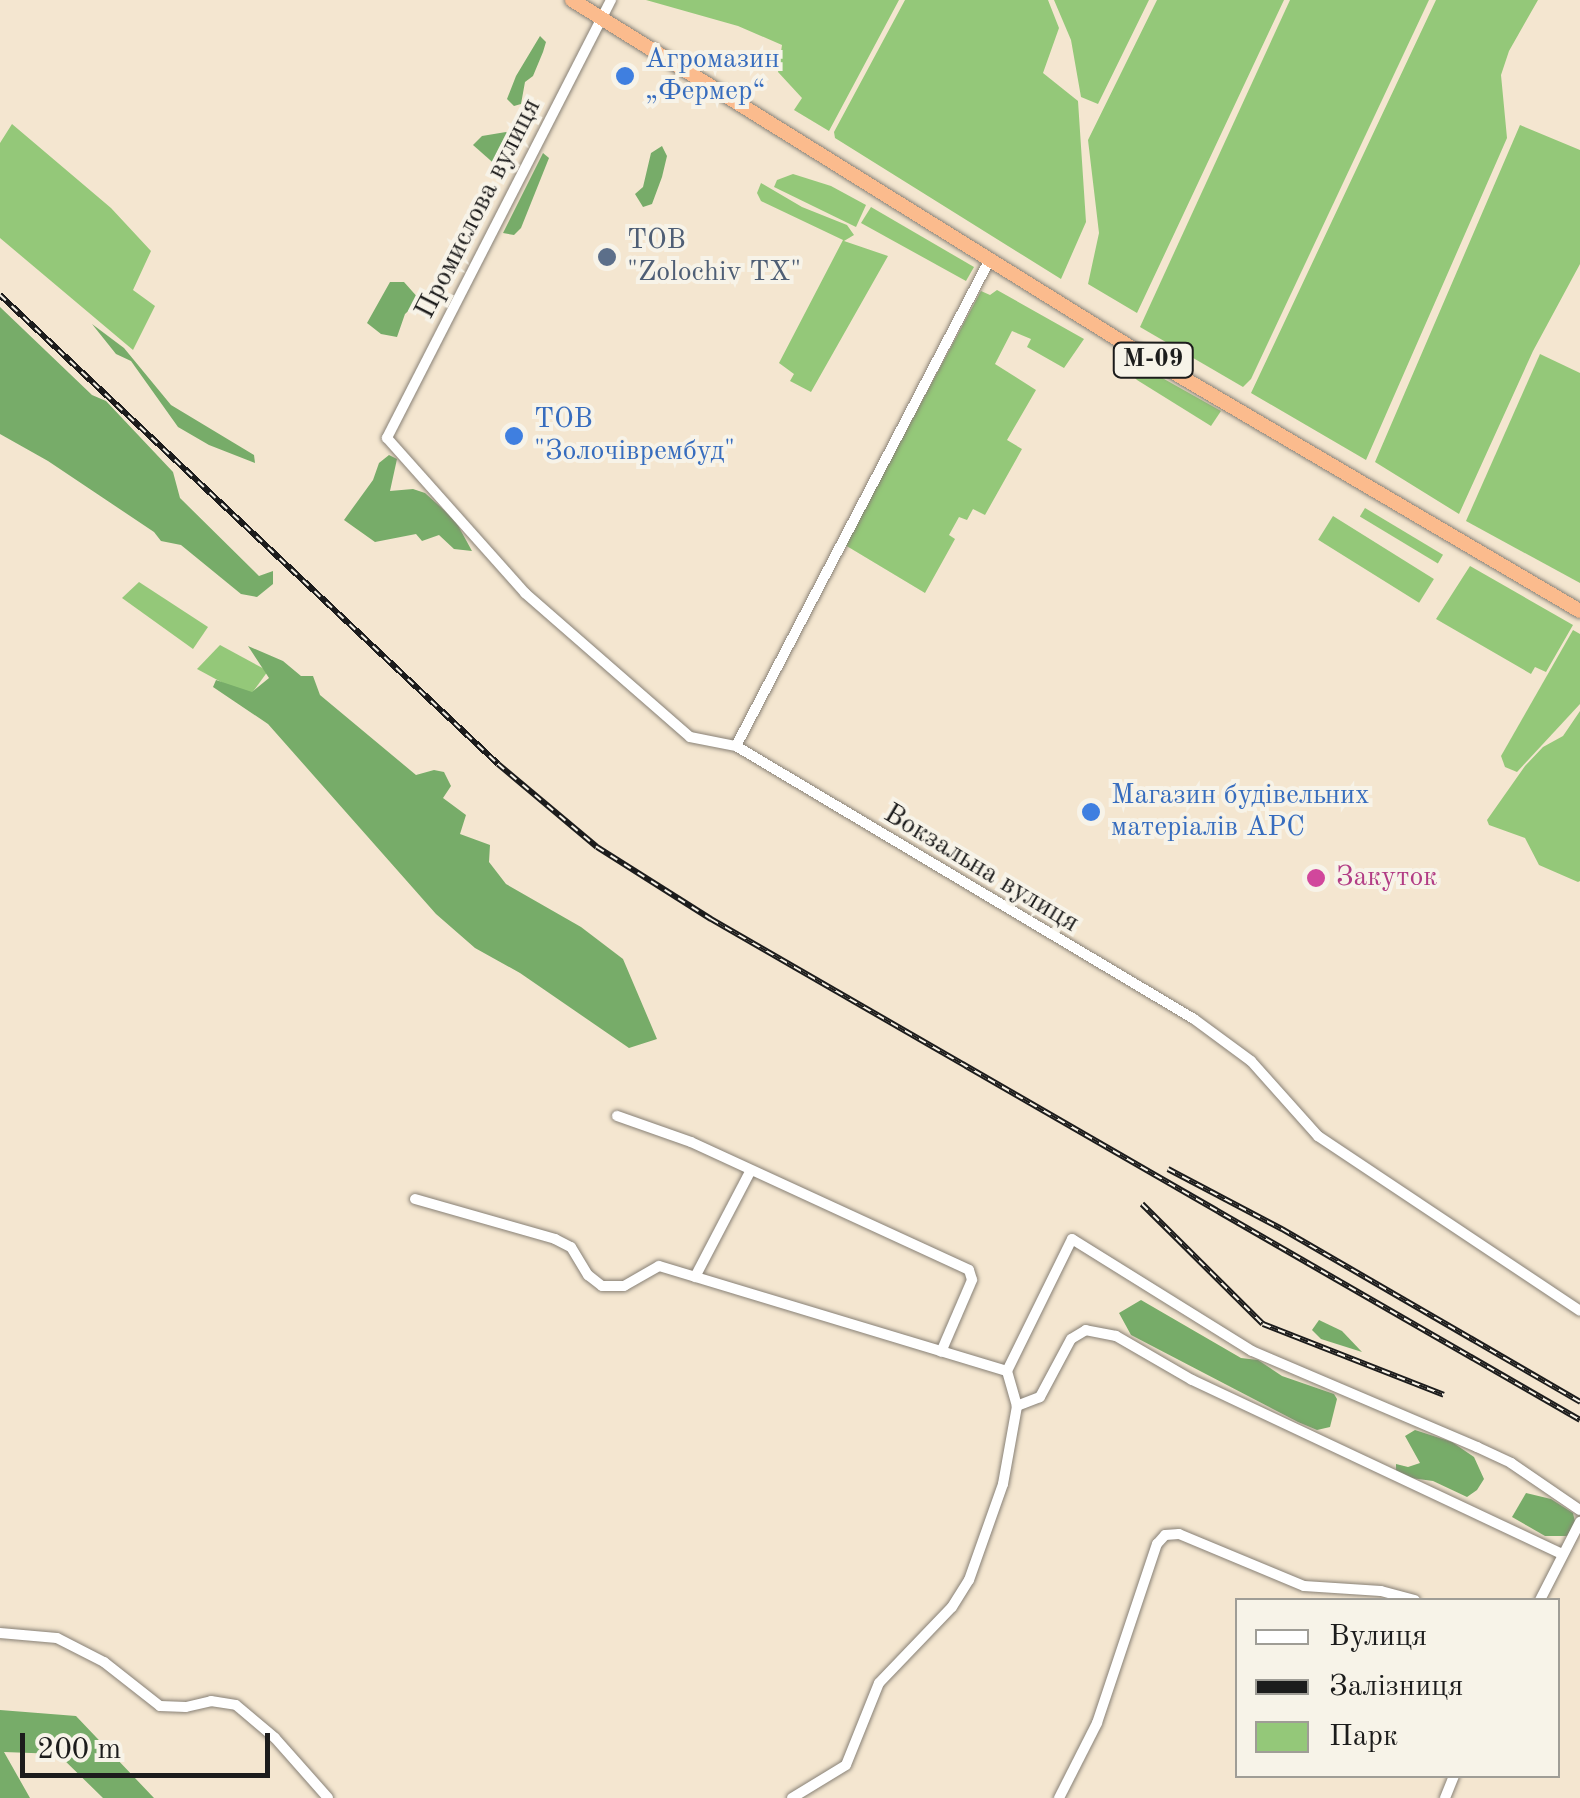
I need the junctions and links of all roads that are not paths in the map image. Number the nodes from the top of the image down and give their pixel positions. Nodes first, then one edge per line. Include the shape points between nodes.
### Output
1 (572, 0) edge
2 (610, 0) edge
3 (601, 19) junction
4 (988, 261) junction
5 (387, 438) joint
6 (1580, 611) edge
7 (736, 746) junction
8 (617, 1116) dead end
9 (750, 1172) junction
10 (415, 1198) dead end
11 (694, 1278) junction
12 (1580, 1311) edge
13 (941, 1352) junction
14 (1007, 1372) junction
15 (1017, 1406) junction
16 (1580, 1510) edge
17 (1580, 1522) edge
18 (1562, 1554) junction
19 (1407, 1598) edge
20 (1541, 1598) edge
21 (0, 1632) edge
22 (328, 1798) edge
23 (792, 1798) edge
24 (1060, 1798) edge

1 - 3 highway, М-09
2 - 3 street, Промислова вулиця
3 - 4 highway, М-09
3 - 5 street, Промислова вулиця
4 - 6 highway, М-09
4 - 7 street
5 - 7 street, Вокзальна вулиця via 525,593 690,737
7 - 12 street, Вокзальна вулиця via 1194,1019 1251,1061 1318,1136
8 - 9 street
9 - 11 street
9 - 13 street via 970,1270 972,1280
10 - 11 street via 555,1239 602,1286 633,1283 659,1266
11 - 13 street
13 - 14 street
14 - 15 street
14 - 16 street via 1072,1239 1252,1351 1511,1463
15 - 18 street via 1040,1398 1071,1340 1086,1330 1100,1331
15 - 23 street via 1002,1484 968,1580 952,1607 879,1683 846,1765
17 - 18 street
18 - 20 street
19 - 24 street via 1304,1586 1179,1534 1165,1535 1098,1723
21 - 22 street via 57,1638 104,1662 160,1706 236,1705

